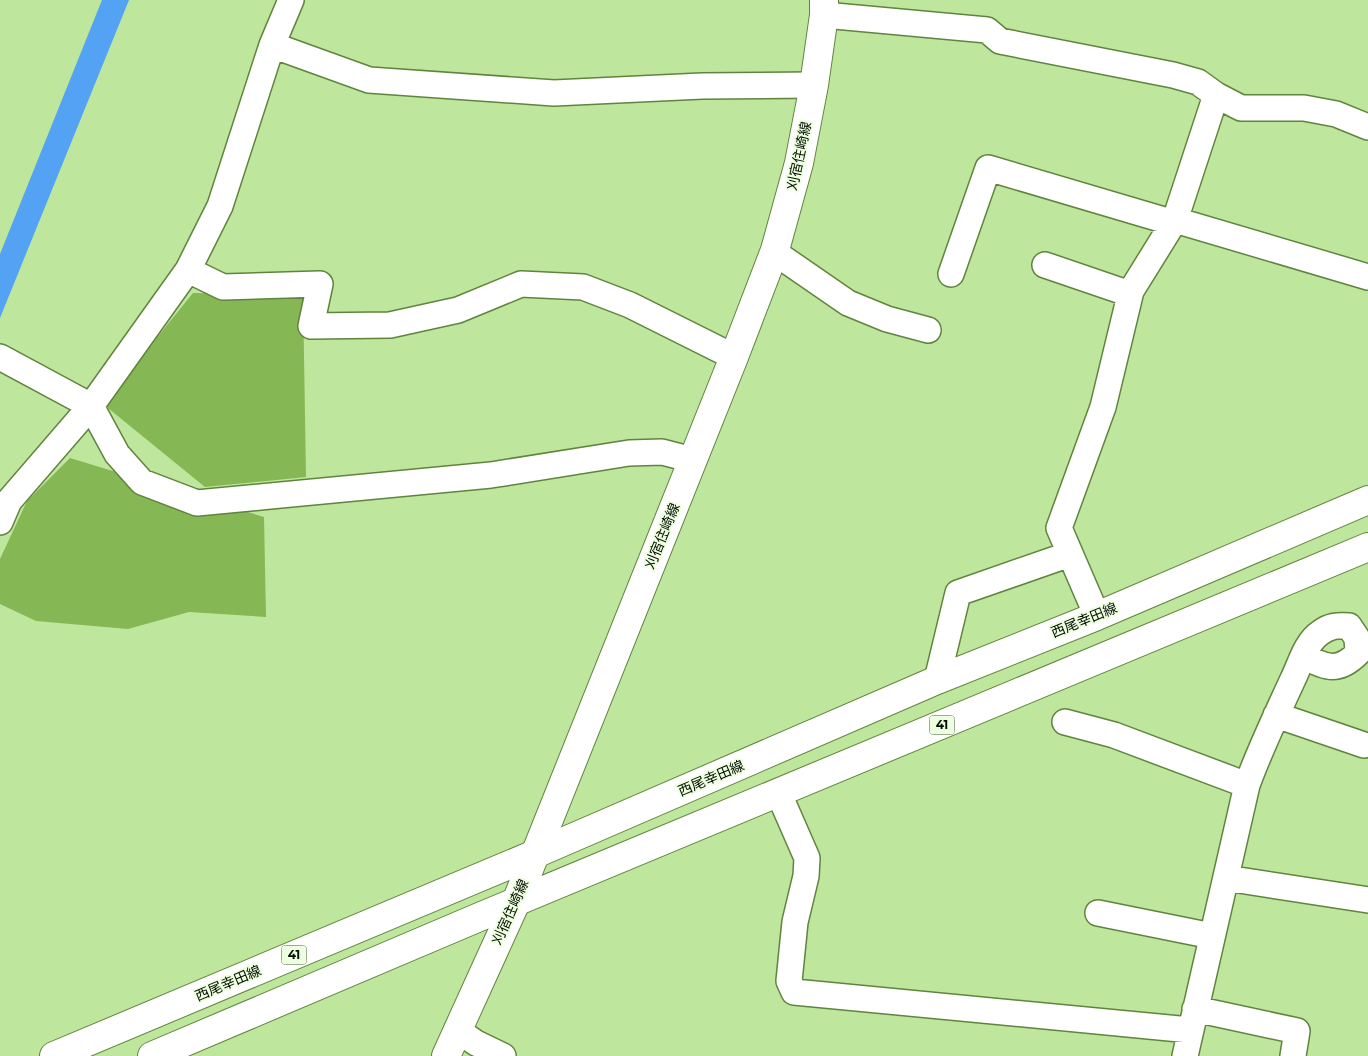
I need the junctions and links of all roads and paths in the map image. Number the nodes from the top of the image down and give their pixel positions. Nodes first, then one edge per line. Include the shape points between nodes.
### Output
1 (291, 0) edge
2 (824, 7) edge
3 (272, 45) junction
4 (814, 85) junction
5 (1216, 95) junction
6 (1368, 127) edge
7 (1174, 222) junction
8 (774, 252) junction
9 (1045, 266) dead end
10 (188, 270) junction
11 (951, 274) dead end
12 (1368, 277) edge
13 (1130, 294) junction
14 (928, 330) dead end
15 (0, 357) edge
16 (734, 357) junction
17 (91, 406) junction
18 (693, 460) junction
19 (1368, 500) edge
20 (0, 522) edge
21 (1368, 547) edge
22 (1070, 554) junction
23 (1097, 616) junction
24 (1304, 656) dead end
25 (937, 680) junction
26 (1276, 716) junction
27 (1065, 722) dead end
28 (1364, 745) dead end
29 (1246, 785) junction
30 (779, 794) junction
31 (535, 854) junction
32 (1226, 878) junction
33 (1368, 900) edge
34 (516, 902) junction
35 (1098, 914) dead end
36 (1212, 936) junction
37 (1193, 1020) junction
38 (457, 1030) junction
39 (54, 1056) edge
40 (152, 1056) edge
41 (446, 1056) edge
42 (503, 1056) edge
43 (1185, 1056) edge
44 (1293, 1056) edge

1 - 3 street
2 - 4 main road, 刈宿住崎線
2 - 5 street via 987,30 1000,41 1174,75 1198,82
3 - 4 street via 369,80 554,93
3 - 10 street via 220,206
4 - 8 main road, 刈宿住崎線 via 799,163
5 - 6 street via 1241,108 1304,108 1336,114
5 - 7 street
7 - 11 street via 988,168
7 - 12 street
7 - 13 street
8 - 14 street via 848,303 887,319
8 - 16 main road, 刈宿住崎線
9 - 13 street
10 - 16 street via 223,287 320,284 311,326 390,325 458,310 522,284 583,286 630,305
10 - 17 street
13 - 22 street via 1103,407 1058,528
15 - 17 street
16 - 18 main road, 刈宿住崎線
17 - 18 street via 116,454 142,482 197,502 491,475 629,453 662,452
17 - 20 street via 9,501
18 - 31 main road, 刈宿住崎線
19 - 23 main road, 西尾幸田線 / 41
21 - 30 main road, 41
22 - 23 street
22 - 25 street via 958,593
23 - 25 main road, 西尾幸田線 / 41
24 - 26 street
25 - 31 main road, 西尾幸田線 / 41
26 - 28 street
26 - 29 street
27 - 29 street via 1114,735
29 - 32 street
30 - 34 main road, 41
30 - 37 street via 807,858 795,922 789,981 794,992
31 - 34 main road, 刈宿住崎線
31 - 39 main road, 西尾幸田線 / 41
32 - 33 street
32 - 36 street
34 - 38 main road, 刈宿住崎線
34 - 40 main road, 41
35 - 36 street
36 - 37 street
37 - 43 street
37 - 44 street via 1298,1031
38 - 41 main road, 刈宿住崎線
38 - 42 street

